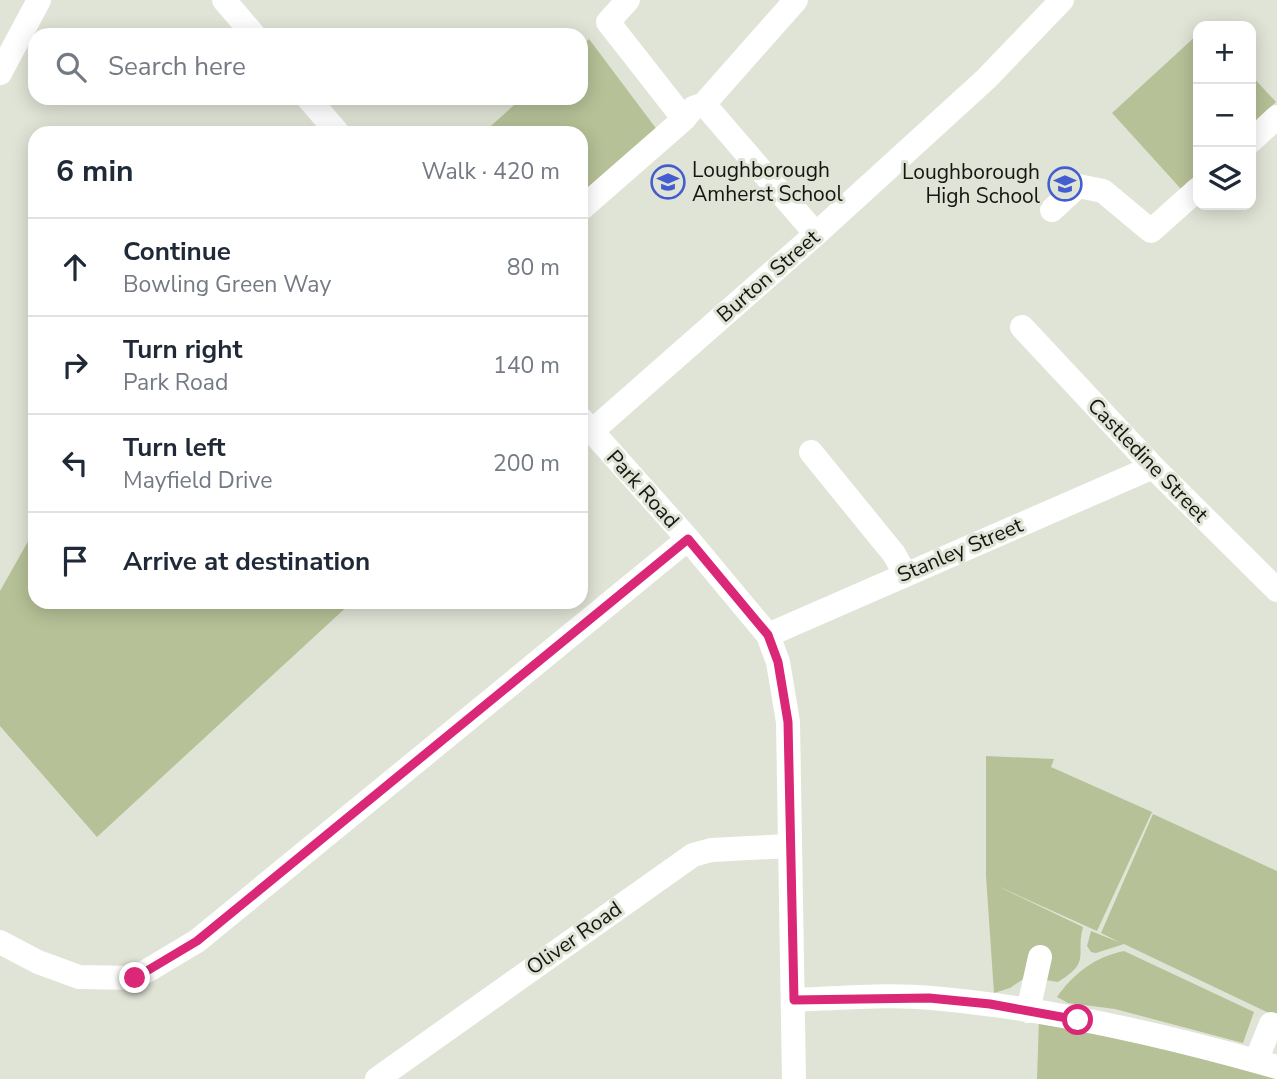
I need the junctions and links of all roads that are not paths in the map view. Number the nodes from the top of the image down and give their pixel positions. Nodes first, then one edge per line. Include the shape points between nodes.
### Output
1 (39, 0) edge
2 (224, 0) edge
3 (628, 0) edge
4 (796, 0) edge
5 (1062, 0) edge
6 (248, 28) edge
7 (0, 73) edge
8 (704, 104) junction
9 (314, 105) edge
10 (1277, 117) edge
11 (684, 119) junction
12 (332, 126) edge
13 (1256, 136) edge
14 (1193, 194) edge
15 (588, 203) edge
16 (1052, 210) dead end
17 (816, 234) junction
18 (1022, 327) dead end
19 (588, 423) edge
20 (588, 427) edge
21 (811, 452) dead end
22 (1153, 467) junction
23 (688, 539) junction
24 (905, 574) junction
25 (1277, 590) edge
26 (768, 635) junction
27 (789, 846) junction
28 (0, 942) edge
29 (1040, 957) dead end
30 (794, 1000) junction
31 (1028, 1011) junction
32 (1271, 1024) dead end
33 (1267, 1064) edge
34 (377, 1079) edge
35 (794, 1079) edge

1 - 7 street
2 - 6 street
3 - 11 street via 608,22
4 - 8 street
5 - 17 street, Burton Street via 986,79
8 - 11 street
8 - 17 street
9 - 12 street
10 - 13 street
11 - 15 street
14 - 16 street via 1151,232 1103,191 1078,186
17 - 19 street, Burton Street
18 - 22 street, Castledine Street
20 - 23 street, Park Road
21 - 24 street
22 - 24 street, Stanley Street
22 - 25 street, Castledine Street
23 - 26 street, Park Road
23 - 28 street via 197,941 135,978 79,977
24 - 26 street, Stanley Street
26 - 27 street, Park Road via 778,662 788,722
27 - 30 street, Park Road
27 - 34 street, Oliver Road via 693,855
29 - 31 street
30 - 31 street via 929,998
30 - 35 street, Park Road
31 - 33 street via 1209,1047
32 - 33 street

